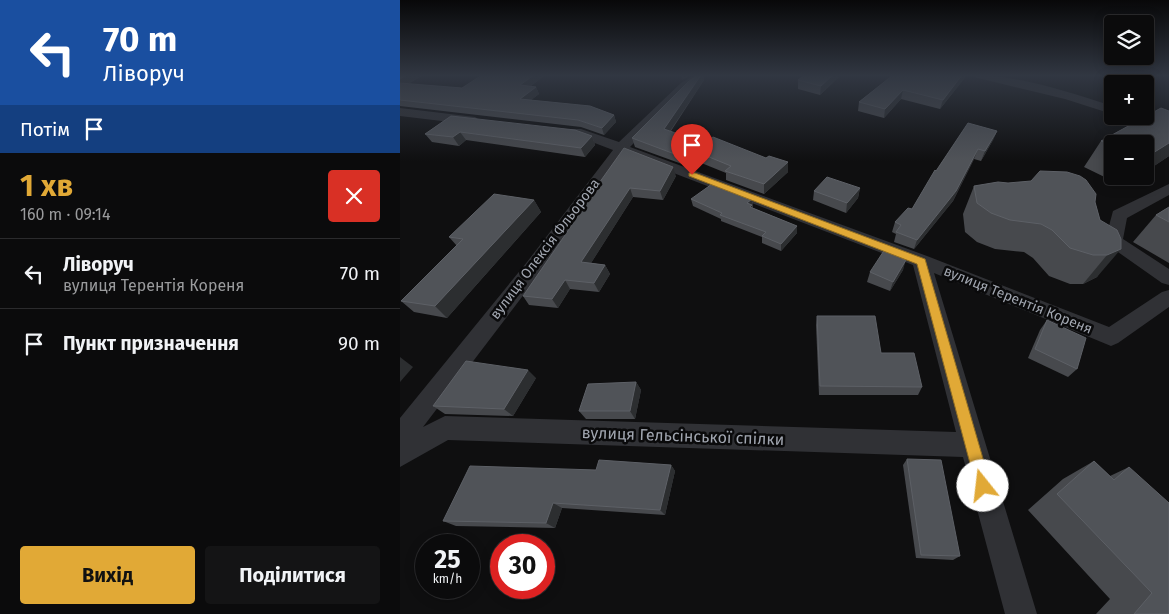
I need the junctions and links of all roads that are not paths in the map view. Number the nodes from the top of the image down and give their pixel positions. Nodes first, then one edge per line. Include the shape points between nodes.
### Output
1 (666, 104) edge
2 (400, 112) edge
3 (1154, 121) edge
4 (496, 124) edge
5 (1169, 125) edge
6 (553, 130) edge
7 (621, 148) junction
8 (1169, 189) edge
9 (921, 261) junction
10 (1169, 278) edge
11 (1169, 297) edge
12 (400, 437) edge
13 (972, 445) junction
14 (400, 454) edge
15 (1021, 614) edge

1 - 7 street, вулиця Олексія Фльорова
2 - 4 street
3 - 5 street
6 - 7 street, вулиця Терентія Кореня via 581,134
7 - 9 street, вулиця Терентія Кореня
7 - 12 street, вулиця Олексія Фльорова via 534,267
8 - 10 street via 1119,215 1114,241
9 - 11 street, вулиця Терентія Кореня via 1111,337
9 - 13 street
13 - 14 street, вулиця Гельсінської спілки via 445,428
13 - 15 street

